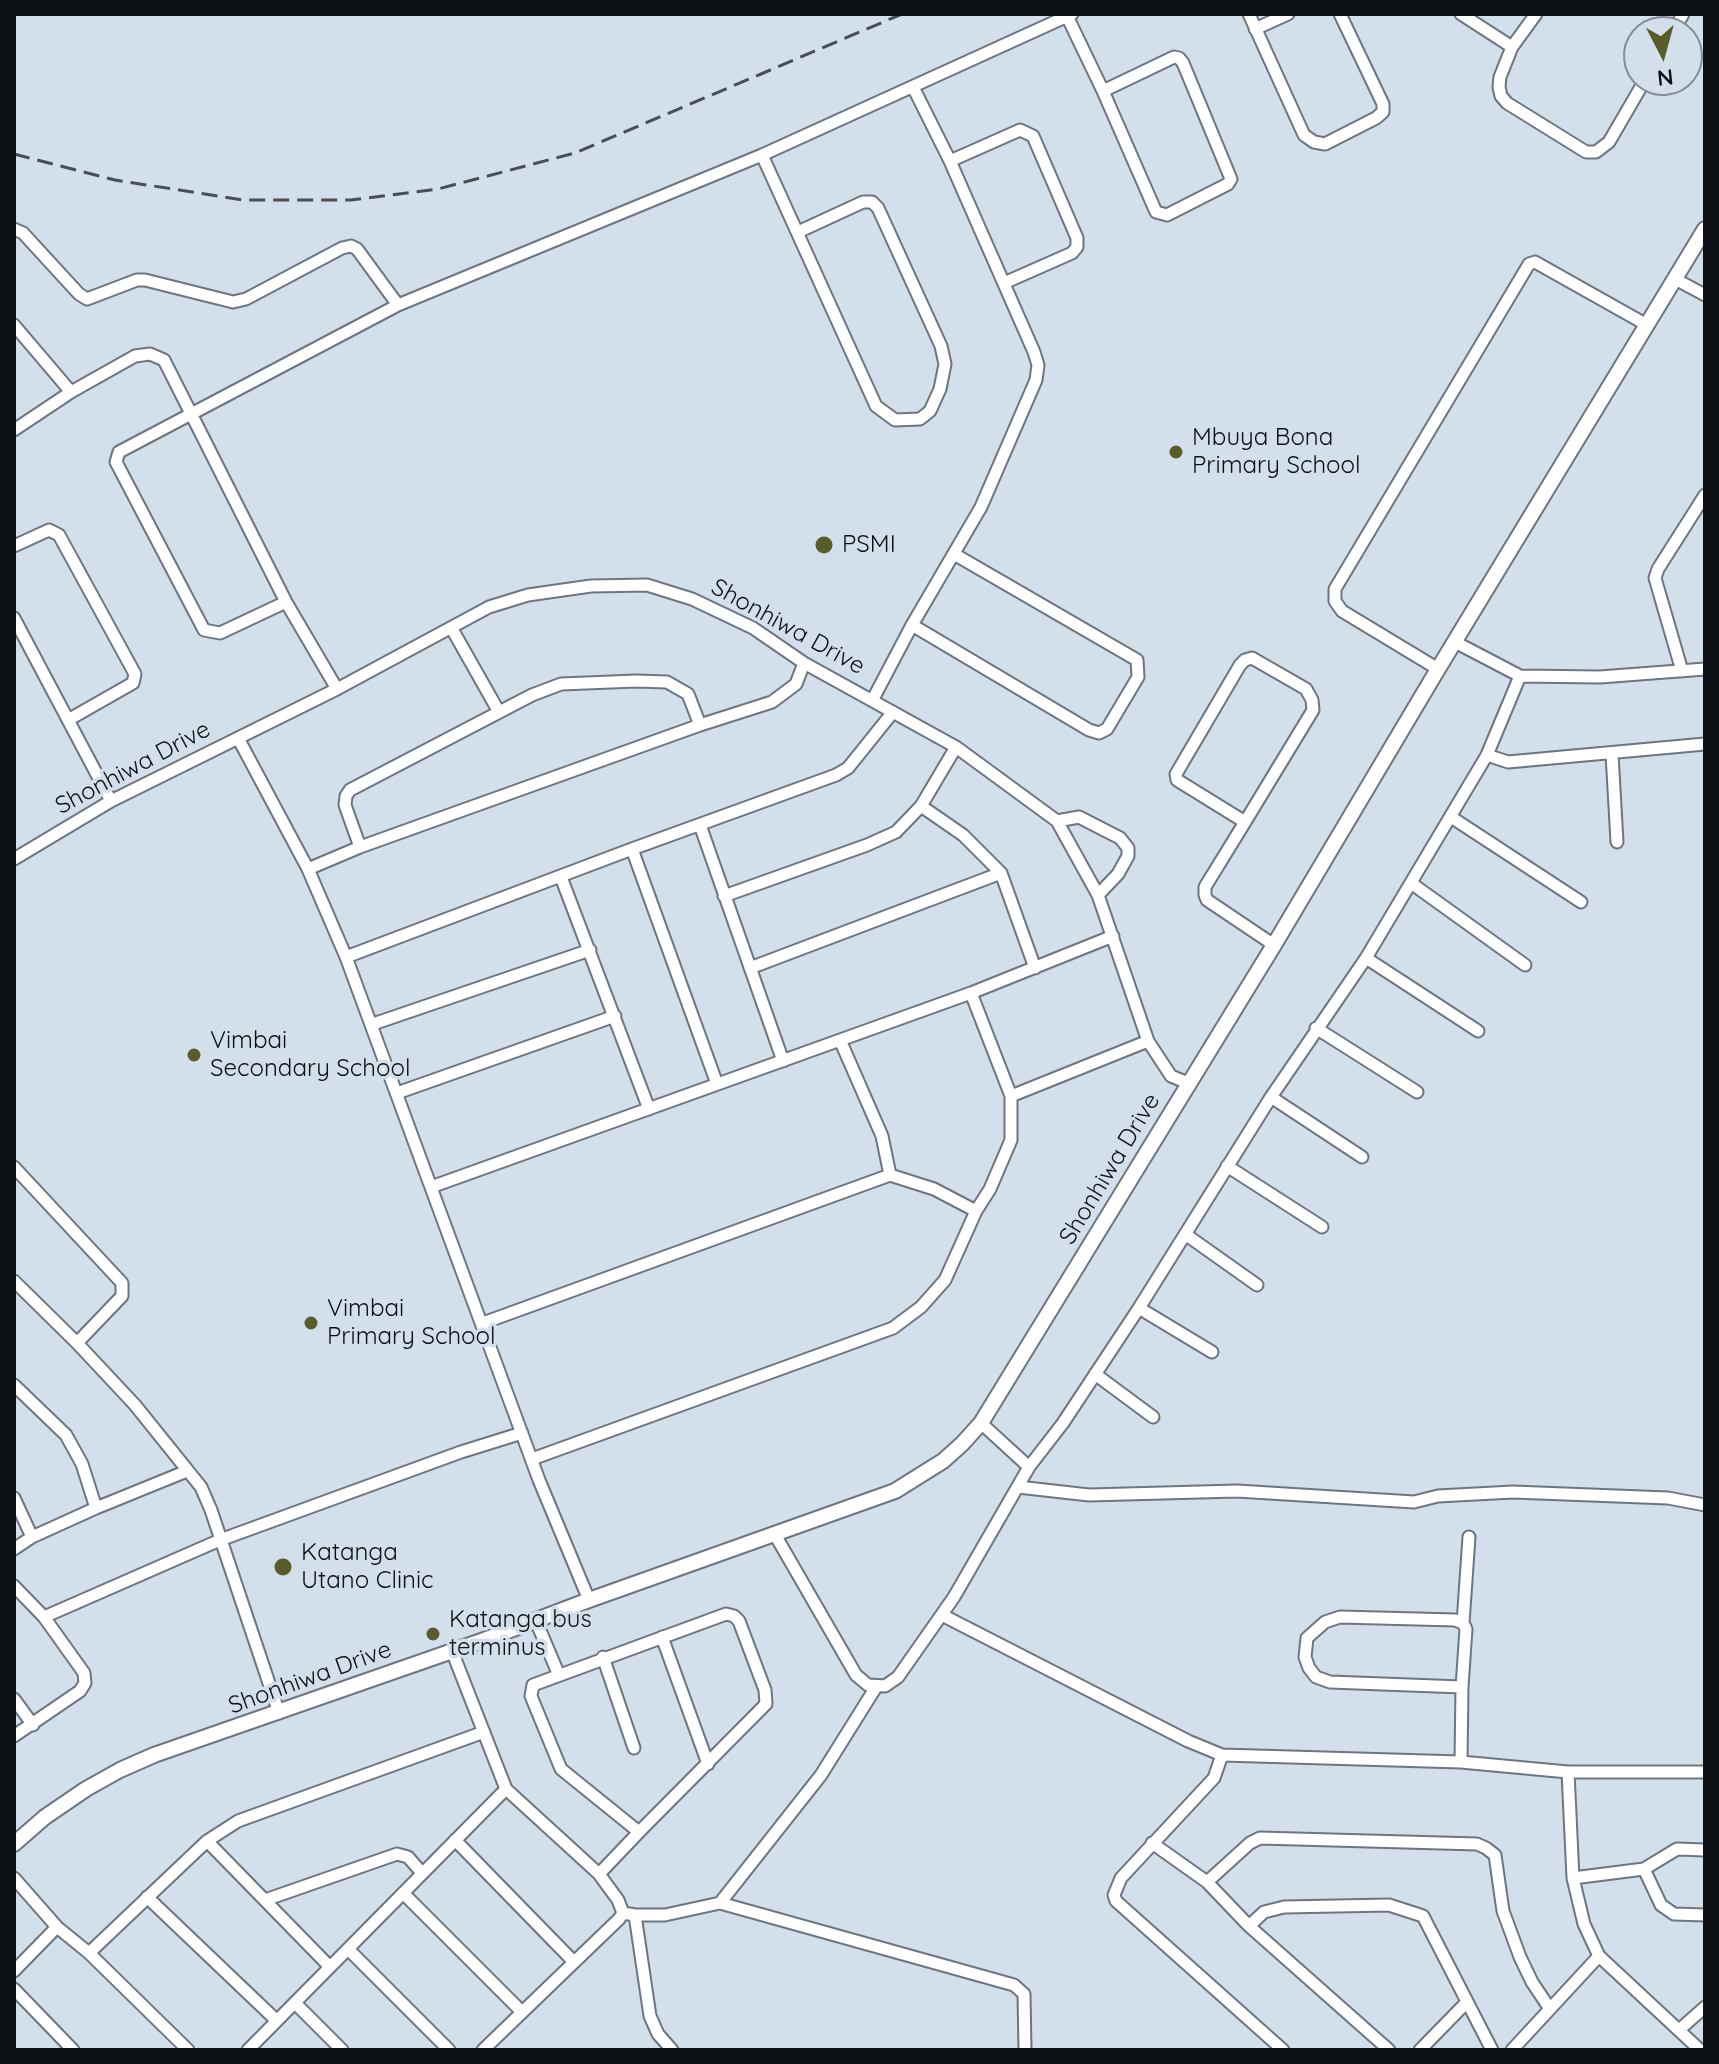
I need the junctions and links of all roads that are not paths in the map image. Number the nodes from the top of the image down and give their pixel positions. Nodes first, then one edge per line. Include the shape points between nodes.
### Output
1 (1249, 14) edge
2 (1288, 14) edge
3 (1340, 14) edge
4 (1461, 14) edge
5 (1536, 14) edge
6 (1069, 15) edge
7 (1255, 29) junction
8 (1512, 47) junction
9 (913, 87) junction
10 (1103, 91) junction
11 (1636, 96) edge
12 (762, 155) junction
13 (950, 161) junction
14 (14, 229) edge
15 (1705, 229) edge
16 (798, 232) junction
17 (1675, 279) junction
18 (1004, 283) junction
19 (1705, 295) edge
20 (398, 305) junction
21 (14, 325) edge
22 (1647, 325) junction
23 (71, 392) junction
24 (190, 414) junction
25 (15, 427) edge
26 (1705, 495) edge
27 (14, 546) edge
28 (954, 554) junction
29 (286, 602) junction
30 (14, 618) edge
31 (912, 625) junction
32 (452, 629) junction
33 (1455, 642) junction
34 (804, 663) junction
35 (1438, 669) junction
36 (1705, 669) edge
37 (1682, 671) junction
38 (1520, 676) junction
39 (337, 689) junction
40 (873, 699) junction
41 (499, 712) junction
42 (893, 712) junction
43 (68, 720) junction
44 (700, 725) junction
45 (238, 738) junction
46 (1705, 744) edge
47 (956, 747) junction
48 (1612, 754) junction
49 (1487, 755) junction
50 (111, 801) junction
51 (921, 806) junction
52 (1451, 817) junction
53 (1057, 821) junction
54 (1245, 822) junction
55 (700, 825) junction
56 (1617, 842) dead end
57 (360, 847) junction
58 (632, 849) junction
59 (14, 859) edge
60 (308, 869) junction
61 (1001, 873) junction
62 (561, 877) junction
63 (1411, 883) junction
64 (1098, 895) junction
65 (724, 896) junction
66 (1581, 902) dead end
67 (1113, 936) junction
68 (1274, 945) junction
69 (590, 950) junction
70 (346, 957) junction
71 (1366, 958) junction
72 (1525, 965) dead end
73 (750, 968) junction
74 (1035, 968) junction
75 (971, 993) junction
76 (615, 1016) junction
77 (373, 1024) junction
78 (1316, 1028) junction
79 (1478, 1031) dead end
80 (840, 1040) junction
81 (1148, 1041) junction
82 (783, 1061) junction
83 (1188, 1083) junction
84 (717, 1084) junction
85 (1417, 1092) dead end
86 (397, 1093) junction
87 (1011, 1096) junction
88 (1271, 1097) junction
89 (649, 1109) junction
90 (1362, 1157) dead end
91 (1227, 1166) junction
92 (14, 1167) edge
93 (890, 1175) junction
94 (431, 1187) junction
95 (976, 1211) junction
96 (1322, 1227) dead end
97 (1185, 1234) junction
98 (14, 1281) edge
99 (1257, 1285) dead end
100 (1139, 1308) junction
101 (483, 1323) junction
102 (77, 1343) junction
103 (1212, 1352) dead end
104 (1095, 1374) junction
105 (14, 1385) edge
106 (1153, 1417) dead end
107 (981, 1423) junction
108 (522, 1433) junction
109 (532, 1459) junction
110 (1029, 1467) junction
111 (187, 1471) junction
112 (1018, 1487) junction
113 (14, 1498) edge
114 (1705, 1505) edge
115 (96, 1508) junction
116 (774, 1533) junction
117 (32, 1537) junction
118 (1469, 1537) dead end
119 (220, 1540) junction
120 (14, 1549) edge
121 (14, 1586) edge
122 (589, 1600) junction
123 (942, 1615) junction
124 (44, 1617) junction
125 (536, 1621) junction
126 (1463, 1623) junction
127 (662, 1637) junction
128 (452, 1651) junction
129 (603, 1657) junction
130 (558, 1673) junction
131 (876, 1687) junction
132 (1462, 1687) junction
133 (14, 1699) edge
134 (279, 1713) junction
135 (33, 1725) junction
136 (484, 1732) junction
137 (14, 1736) edge
138 (634, 1748) dead end
139 (1222, 1755) junction
140 (1461, 1762) junction
141 (708, 1764) junction
142 (1568, 1772) junction
143 (1705, 1772) edge
144 (506, 1789) junction
145 (639, 1832) junction
146 (455, 1840) junction
147 (207, 1841) junction
148 (1152, 1843) junction
149 (14, 1844) edge
150 (1705, 1850) edge
151 (1644, 1869) junction
152 (422, 1873) junction
153 (599, 1874) junction
154 (14, 1878) edge
155 (1573, 1878) junction
156 (1207, 1882) junction
157 (403, 1893) junction
158 (147, 1897) junction
159 (265, 1900) junction
160 (720, 1903) junction
161 (629, 1914) junction
162 (1705, 1915) edge
163 (1249, 1926) junction
164 (57, 1927) junction
165 (348, 1949) junction
166 (89, 1953) junction
167 (1599, 1956) junction
168 (573, 1961) junction
169 (330, 1967) junction
170 (14, 1971) edge
171 (14, 1989) edge
172 (295, 2003) junction
173 (1466, 2003) junction
174 (1705, 2007) edge
175 (1550, 2009) junction
176 (522, 2012) junction
177 (276, 2020) junction
178 (1679, 2030) junction
179 (73, 2050) edge
180 (188, 2050) edge
181 (248, 2050) edge
182 (342, 2050) edge
183 (449, 2050) edge
184 (483, 2050) edge
185 (672, 2050) edge
186 (1025, 2050) edge
187 (1283, 2050) edge
188 (1389, 2050) edge
189 (1420, 2050) edge
190 (1492, 2050) edge
191 (1512, 2050) edge
192 (1700, 2050) edge

1 - 7 street
2 - 7 street
3 - 7 street via 1383,112 1325,144 1304,135
4 - 8 street
5 - 8 street
6 - 9 street
6 - 10 street
8 - 11 street via 1500,77 1501,96 1586,152 1609,142
9 - 12 street
9 - 13 street
10 - 10 street via 1156,212 1167,215 1228,184 1231,179 1179,58
12 - 16 street
12 - 20 street
13 - 18 street
13 - 18 street via 1020,130 1033,136 1077,247
14 - 20 street via 87,299 145,280 233,302 351,246
15 - 17 street
16 - 16 street via 876,406 895,420 920,419 930,411 945,364 878,208 863,202
17 - 19 street
17 - 22 street
18 - 28 street via 1034,352 1036,380 981,507
20 - 24 street
21 - 23 street
22 - 33 street
22 - 35 street via 1535,262 1529,264 1335,589 1342,611
23 - 24 street via 135,356 150,354 164,360
23 - 25 street
24 - 29 street
24 - 29 street via 119,452 116,462 204,630 220,633
26 - 37 street via 1655,578
27 - 43 street via 49,530 59,535 135,674 133,683
28 - 31 street
28 - 31 street via 1137,660 1138,677 1107,729 1099,733
29 - 39 street
30 - 43 street
31 - 40 street
32 - 34 street, Shonhiwa Drive via 489,607 528,595 647,585 753,628
32 - 39 street, Shonhiwa Drive
32 - 41 street
33 - 35 street
33 - 38 street
34 - 40 street, Shonhiwa Drive
34 - 44 street via 796,684 772,702
35 - 68 street
36 - 37 street
37 - 38 street
38 - 49 street
39 - 45 street, Shonhiwa Drive
40 - 42 street, Shonhiwa Drive
41 - 44 street via 561,684 656,681 688,694
41 - 57 street via 350,790 345,805
42 - 47 street, Shonhiwa Drive
42 - 55 street via 848,768
43 - 50 street
44 - 57 street
45 - 50 street, Shonhiwa Drive
45 - 60 street
46 - 48 street
47 - 51 street
47 - 53 street, Shonhiwa Drive
48 - 49 street via 1508,762
48 - 56 street
49 - 52 street
50 - 59 street, Shonhiwa Drive
51 - 61 street via 963,835
51 - 65 street via 896,832 881,839
52 - 63 street
52 - 66 street
53 - 64 street, Shonhiwa Drive
53 - 64 street via 1079,817 1120,838 1128,848 1118,874
54 - 54 street via 1313,710 1306,689 1252,658 1240,665 1176,774 1177,780
54 - 68 street via 1205,895
55 - 58 street
55 - 65 street
57 - 60 street
58 - 62 street
58 - 84 street
60 - 70 street
61 - 73 street
61 - 74 street
62 - 69 street
62 - 70 street
63 - 71 street
63 - 72 street
64 - 67 street, Shonhiwa Drive
65 - 73 street
67 - 74 street
67 - 81 street, Shonhiwa Drive
68 - 83 street
69 - 76 street
69 - 77 street
70 - 77 street
71 - 78 street
71 - 79 street
73 - 82 street
74 - 75 street
75 - 80 street
75 - 87 street
76 - 86 street
76 - 89 street
77 - 86 street
78 - 85 street
78 - 88 street
80 - 82 street
80 - 93 street via 882,1136
81 - 83 street, Shonhiwa Drive via 1171,1076
81 - 87 street
82 - 84 street
83 - 107 street, Shonhiwa Drive
84 - 89 street
86 - 94 street
87 - 95 street via 1011,1140
88 - 90 street
88 - 91 street
89 - 94 street
91 - 96 street
91 - 97 street
92 - 102 street via 122,1283 122,1296
93 - 95 street via 934,1189
93 - 101 street
94 - 101 street
95 - 109 street via 945,1280 893,1328
97 - 99 street
97 - 100 street
98 - 102 street
100 - 103 street
100 - 104 street
101 - 108 street
102 - 111 street
104 - 106 street
104 - 110 street
105 - 115 street via 66,1435
107 - 110 street
107 - 116 street, Shonhiwa Drive via 943,1461 895,1491
108 - 109 street
108 - 119 street
109 - 122 street
110 - 112 street
111 - 115 street
111 - 119 street via 201,1487
112 - 114 street via 1089,1495 1237,1491 1414,1502 1513,1492 1668,1498
112 - 123 street
113 - 117 street
115 - 117 street
116 - 122 street, Shonhiwa Drive
116 - 131 street via 856,1675
117 - 120 street
118 - 126 street
119 - 124 street
119 - 134 street
121 - 124 street
122 - 125 street, Shonhiwa Drive
123 - 131 street via 898,1677
123 - 139 street
124 - 135 street via 84,1673 85,1683
125 - 128 street, Shonhiwa Drive
125 - 130 street
126 - 132 street
126 - 132 street via 1340,1617 1307,1638 1305,1657 1316,1677 1330,1682
127 - 129 street
127 - 141 street
127 - 141 street via 726,1614 734,1616 765,1690 763,1708
128 - 134 street, Shonhiwa Drive
128 - 136 street
129 - 130 street
129 - 138 street
130 - 145 street via 530,1689 557,1762
131 - 160 street via 821,1775
132 - 140 street
133 - 135 street
134 - 149 street, Shonhiwa Drive via 120,1770 45,1817
135 - 137 street
136 - 144 street
136 - 147 street via 238,1821
139 - 140 street
139 - 148 street via 1214,1778
140 - 142 street
141 - 145 street
142 - 143 street
142 - 155 street
144 - 146 street
144 - 153 street
145 - 153 street
146 - 152 street
146 - 168 street
147 - 158 street
147 - 159 street
148 - 156 street
148 - 187 street via 1121,1878 1116,1901
150 - 151 street via 1677,1849
151 - 155 street
151 - 162 street via 1661,1905 1674,1914
152 - 157 street
152 - 159 street via 408,1857 397,1854
153 - 161 street
154 - 164 street
155 - 167 street via 1584,1924
156 - 163 street
156 - 175 street via 1260,1838 1477,1844 1495,1855 1503,1911 1520,1957
157 - 165 street
157 - 176 street
158 - 166 street
158 - 177 street
159 - 169 street
160 - 161 street via 665,1915
160 - 186 street via 1017,1986 1024,1998
161 - 168 street
161 - 185 street via 650,2016
163 - 173 street via 1264,1912 1284,1907 1406,1909 1423,1916
163 - 188 street
164 - 166 street
164 - 170 street
165 - 169 street
165 - 183 street
166 - 180 street
167 - 175 street
167 - 178 street
168 - 176 street
169 - 172 street
171 - 179 street
172 - 177 street
172 - 182 street
173 - 189 street
173 - 190 street
174 - 178 street
175 - 191 street
176 - 184 street
177 - 181 street
178 - 192 street

